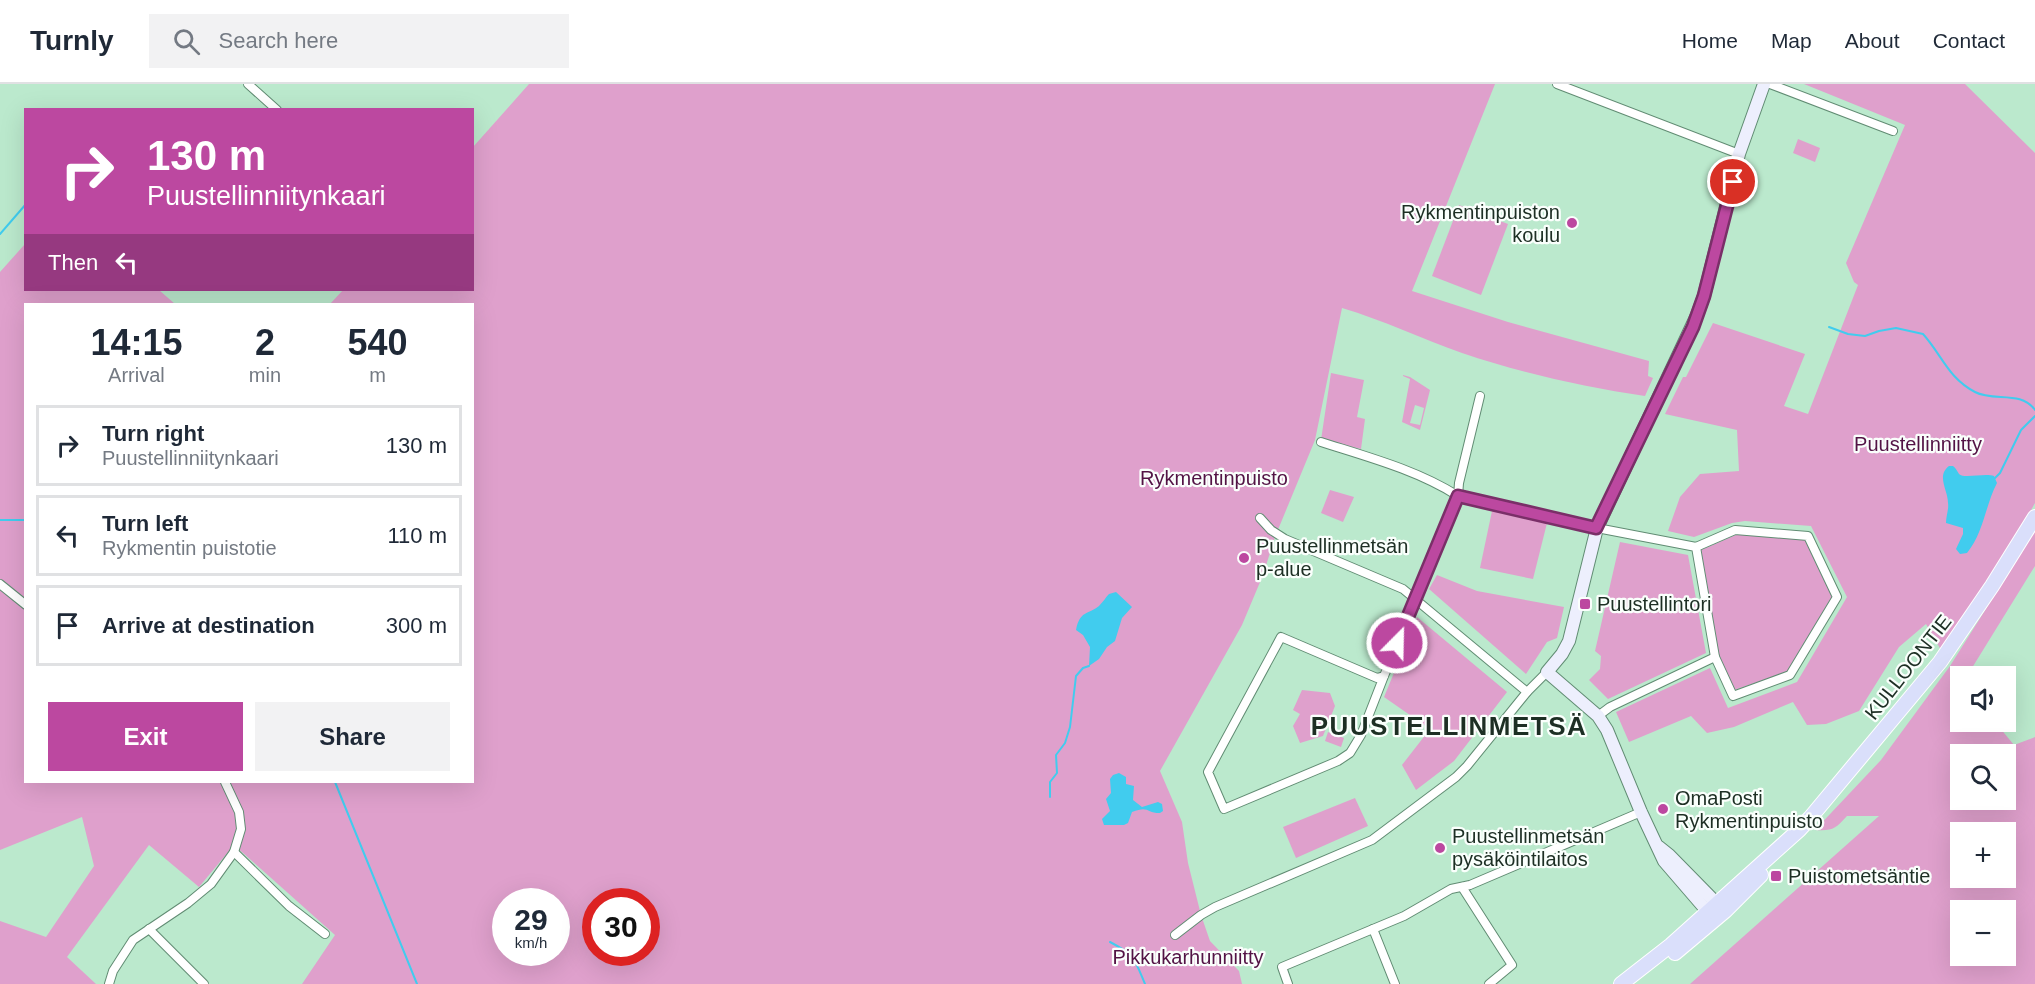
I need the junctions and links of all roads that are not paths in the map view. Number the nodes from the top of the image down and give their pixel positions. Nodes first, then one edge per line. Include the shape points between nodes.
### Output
1 (248, 84) edge
2 (1557, 84) edge
3 (1764, 84) edge
4 (1770, 84) edge
5 (276, 108) edge
6 (1893, 131) dead end
7 (1739, 154) junction
8 (1480, 396) dead end
9 (1321, 442) dead end
10 (1458, 496) junction
11 (2035, 517) edge
12 (1260, 518) dead end
13 (1596, 528) junction
14 (1696, 547) junction
15 (0, 584) edge
16 (1416, 598) junction
17 (24, 603) edge
18 (1715, 657) junction
19 (1546, 672) junction
20 (1384, 676) junction
21 (1527, 692) junction
22 (1598, 716) junction
23 (225, 783) edge
24 (1641, 812) junction
25 (234, 852) junction
26 (1462, 887) junction
27 (1716, 911) junction
28 (149, 929) junction
29 (1373, 929) junction
30 (325, 934) dead end
31 (1174, 935) dead end
32 (109, 984) edge
33 (204, 984) edge
34 (1288, 984) edge
35 (1395, 984) edge
36 (1489, 984) edge
37 (1621, 984) edge
38 (1634, 984) edge

1 - 5 street
2 - 7 street
3 - 7 street
4 - 6 street
7 - 13 street via 1693,327
8 - 10 street
9 - 10 street via 1387,463 1444,486
10 - 13 street
10 - 16 street
11 - 27 main road, KULLOONTIE via 1940,662 1786,849
12 - 16 street via 1285,539
13 - 14 street
13 - 19 street via 1569,641
14 - 18 street
14 - 18 street via 1735,530 1808,536 1838,597 1790,675 1732,696
15 - 17 street
16 - 20 street
16 - 21 street
18 - 22 street
19 - 21 street
19 - 22 street
20 - 20 street via 1377,678 1281,637 1208,772 1224,809 1350,753 1362,735
21 - 31 street via 1456,777 1372,840 1215,907
22 - 24 street
23 - 25 street via 239,812 241,829
24 - 26 street
24 - 27 street via 1655,844
25 - 28 street via 211,884
25 - 30 street via 289,906
26 - 29 street via 1440,894
26 - 36 street via 1512,964
27 - 37 main road, KULLOONTIE
27 - 38 main road, KULLOONTIE
28 - 32 street via 133,940
28 - 33 street
29 - 34 street via 1282,967
29 - 35 street

